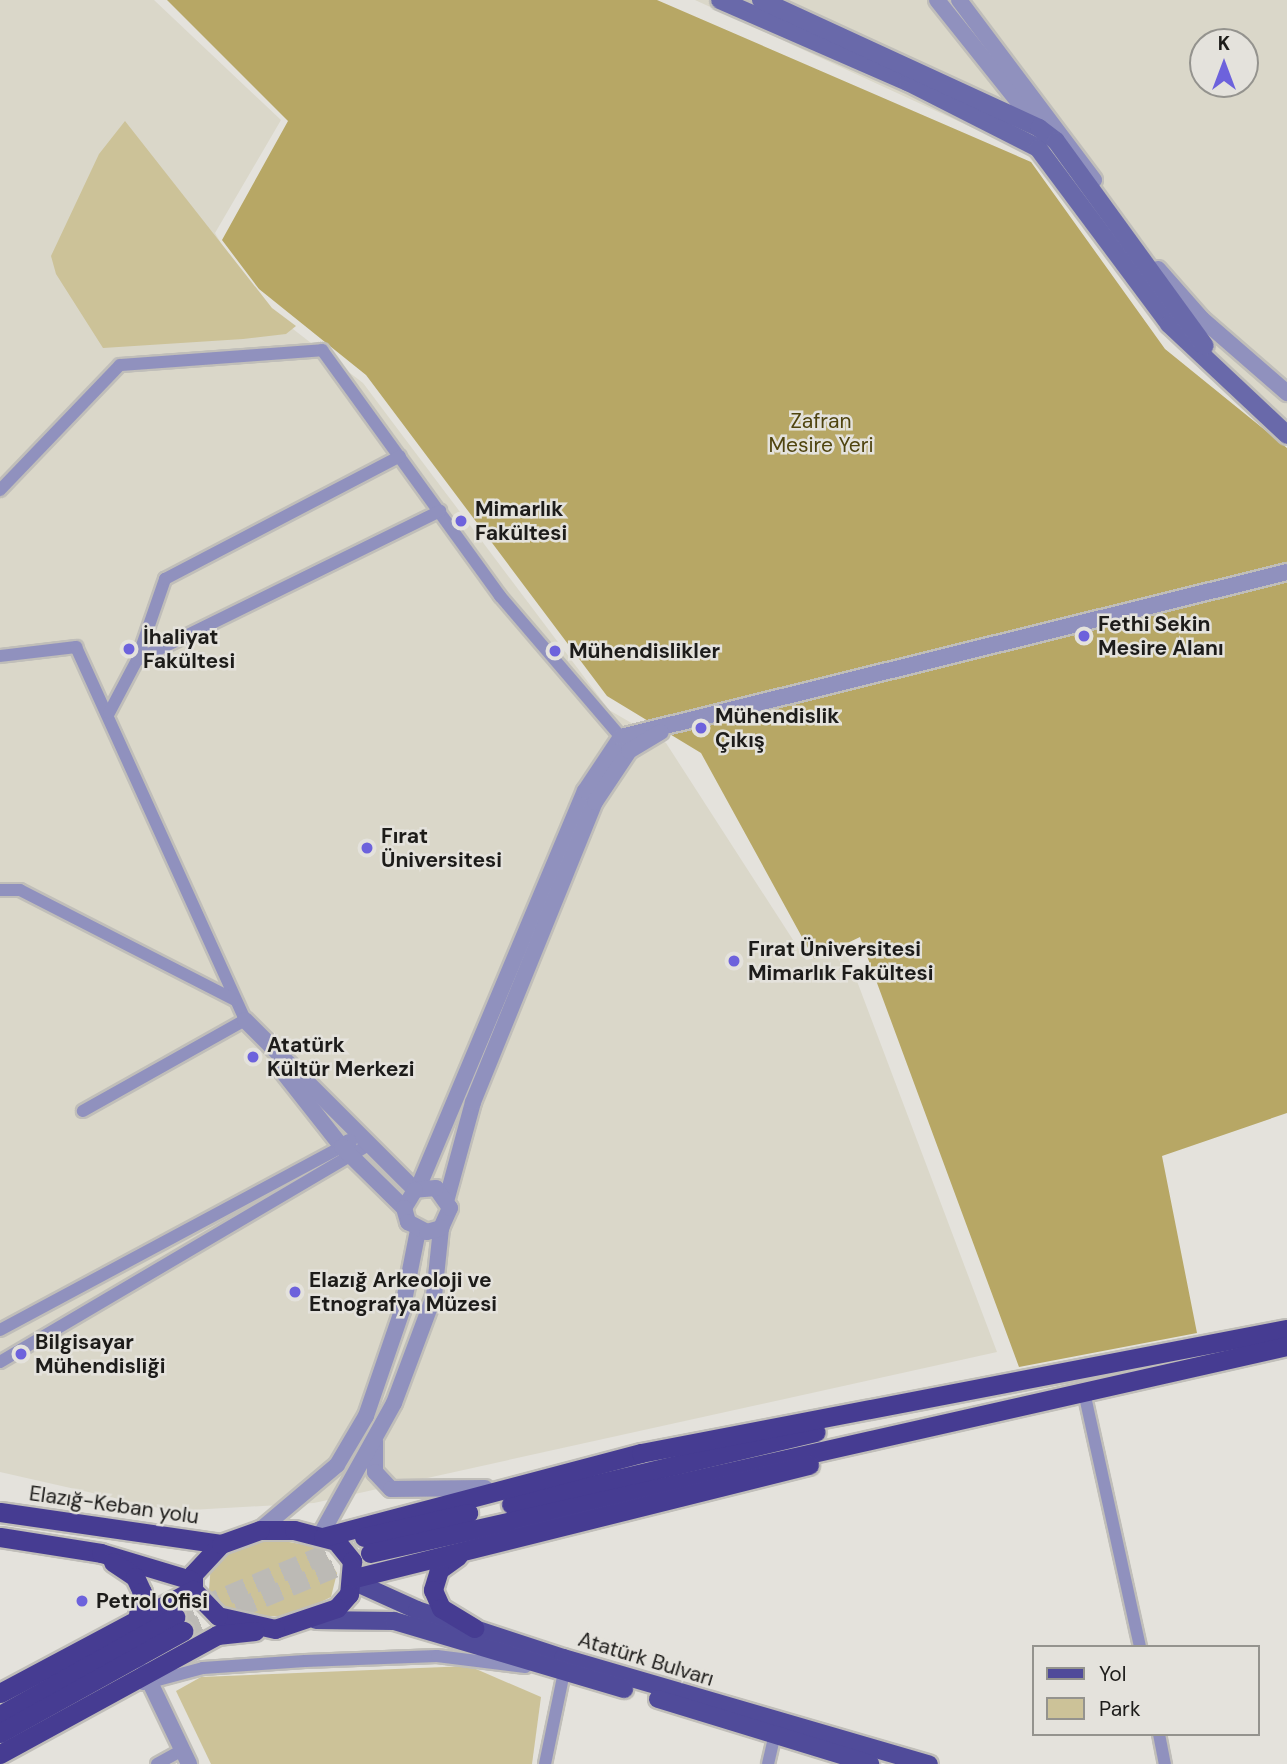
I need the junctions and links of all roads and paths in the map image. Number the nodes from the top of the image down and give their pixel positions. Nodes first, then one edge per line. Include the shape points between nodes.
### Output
1 (720, 0) edge
2 (761, 0) edge
3 (937, 0) edge
4 (959, 0) edge
5 (1040, 128) junction
6 (1287, 393) edge
7 (1287, 422) edge
8 (1287, 436) edge
9 (400, 456) junction
10 (0, 489) edge
11 (440, 511) junction
12 (1287, 572) edge
13 (0, 656) edge
14 (137, 660) junction
15 (109, 713) junction
16 (681, 720) junction
17 (621, 737) junction
18 (0, 890) edge
19 (235, 1000) junction
20 (245, 1020) junction
21 (83, 1111) dead end
22 (363, 1141) junction
23 (347, 1151) junction
24 (416, 1189) junction
25 (447, 1198) junction
26 (404, 1208) junction
27 (441, 1228) junction
28 (418, 1230) junction
29 (1287, 1329) edge
30 (0, 1330) edge
31 (1287, 1346) edge
32 (0, 1362) edge
33 (1072, 1371) junction
34 (1084, 1392) junction
35 (376, 1434) junction
36 (504, 1487) junction
37 (0, 1512) edge
38 (260, 1530) junction
39 (322, 1536) junction
40 (0, 1537) edge
41 (221, 1544) junction
42 (83, 1550) junction
43 (463, 1552) junction
44 (355, 1580) junction
45 (192, 1585) junction
46 (138, 1615) junction
47 (309, 1621) junction
48 (474, 1628) junction
49 (275, 1629) junction
50 (1140, 1645) edge
51 (564, 1672) junction
52 (147, 1677) junction
53 (0, 1693) edge
54 (0, 1715) edge
55 (0, 1733) edge
56 (775, 1734) junction
57 (1159, 1736) edge
58 (0, 1754) edge
59 (186, 1757) edge
60 (157, 1764) edge
61 (545, 1764) edge
62 (768, 1764) edge
63 (870, 1764) edge
64 (929, 1764) edge
65 (1165, 1764) edge

1 - 8 main road via 908,82 1038,148 1169,324
2 - 5 main road
3 - 5 street
4 - 6 street via 1165,278
5 - 7 main road via 1056,141 1181,318
9 - 10 street via 333,357 308,347 284,348 120,365
9 - 11 street
9 - 14 street via 165,579
11 - 14 street
11 - 17 street via 500,596
12 - 16 street
13 - 15 street via 76,647
14 - 15 street
15 - 19 street
16 - 17 street
16 - 25 street via 629,751 595,802 473,1102
17 - 24 street via 585,791
18 - 19 street via 20,890
19 - 20 street
20 - 21 street
20 - 22 street
20 - 23 street
22 - 23 street
22 - 24 street
23 - 26 street
23 - 30 street
23 - 32 street
24 - 25 street via 436,1188
24 - 26 street
25 - 27 street via 449,1215
26 - 28 street
27 - 28 street
27 - 35 street via 421,1337
28 - 38 street via 402,1311 366,1416 337,1465
29 - 33 highway
31 - 34 highway
33 - 34 highway via 367,1545
33 - 36 highway via 641,1453
34 - 43 highway
34 - 50 street
35 - 36 street via 375,1472 391,1489
35 - 39 street
36 - 39 highway
37 - 41 highway, Elazığ-Keban yolu
38 - 39 highway
38 - 41 highway
39 - 44 highway via 352,1561
40 - 42 highway
41 - 45 highway
42 - 45 highway
42 - 46 highway via 135,1577 142,1592
43 - 44 highway
43 - 48 highway via 439,1570 433,1590 441,1608
44 - 47 highway via 337,1608
44 - 48 main road, Atatürk Bulvarı
45 - 46 highway
45 - 49 highway via 218,1616
46 - 53 highway
47 - 49 highway
47 - 51 main road, Atatürk Bulvarı via 394,1620
48 - 64 main road, Atatürk Bulvarı
49 - 52 highway via 217,1635
51 - 52 street via 437,1656 203,1668
51 - 56 main road, Atatürk Bulvarı
51 - 61 street
52 - 58 highway via 95,1700
52 - 59 street
54 - 55 highway via 179,1624
56 - 62 street
56 - 63 main road, Atatürk Bulvarı
57 - 65 street
59 - 60 street

